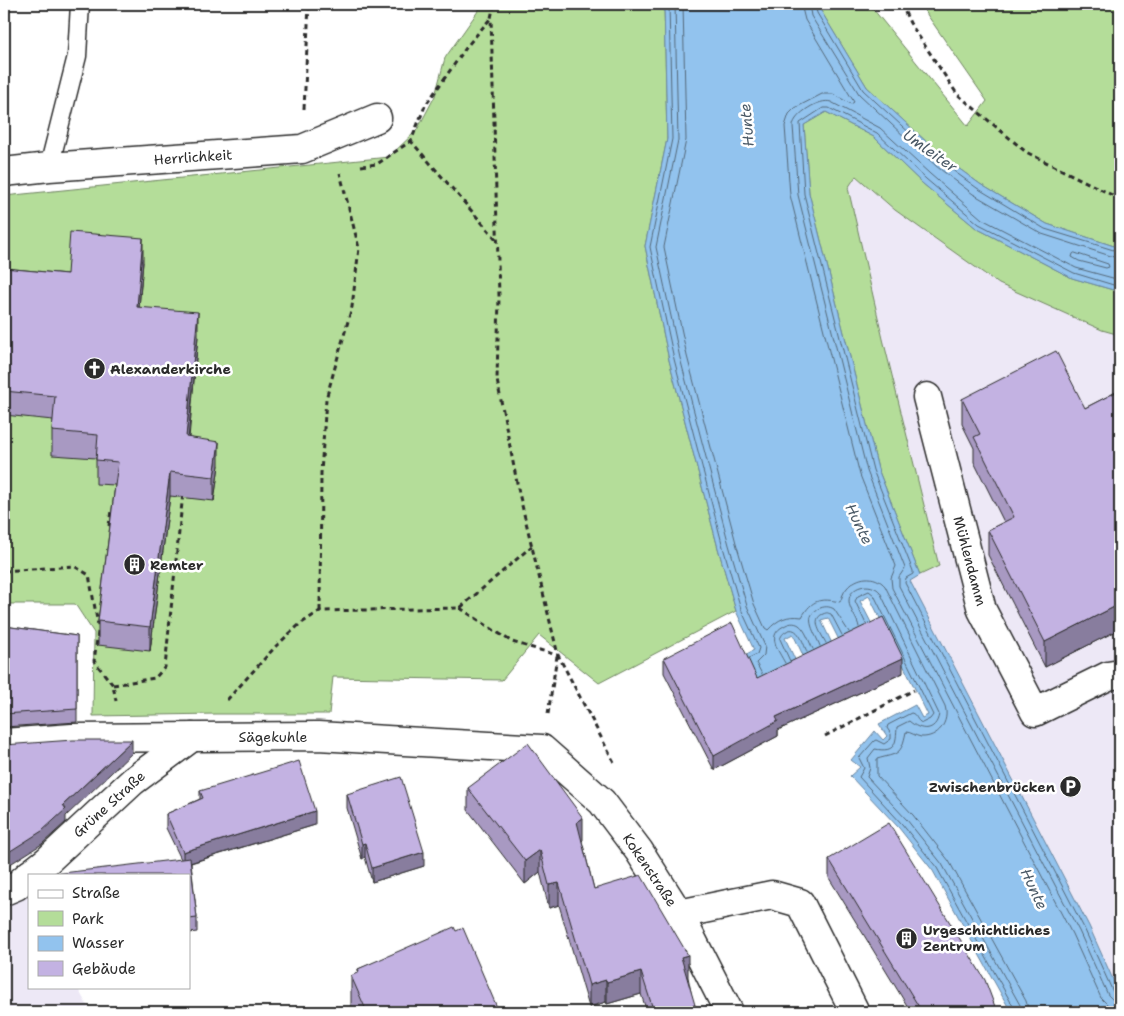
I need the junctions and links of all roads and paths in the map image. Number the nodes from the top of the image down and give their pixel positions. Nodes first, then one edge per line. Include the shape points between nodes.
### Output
1 (80, 4) edge
2 (309, 4) edge
3 (494, 4) edge
4 (901, 4) edge
5 (377, 118) dead end
6 (411, 141) dead end
7 (302, 149) junction
8 (49, 167) junction
9 (339, 168) dead end
10 (4, 172) edge
11 (1120, 199) edge
12 (497, 240) junction
13 (927, 397) dead end
14 (184, 489) edge
15 (111, 510) edge
16 (109, 529) edge
17 (532, 546) junction
18 (4, 572) edge
19 (100, 608) edge
20 (460, 608) junction
21 (320, 610) junction
22 (98, 628) junction
23 (558, 656) junction
24 (1120, 674) edge
25 (914, 690) dead end
26 (825, 736) dead end
27 (192, 737) junction
28 (4, 743) edge
29 (542, 749) junction
30 (617, 768) dead end
31 (30, 874) edge
32 (28, 876) edge
33 (4, 891) edge
34 (679, 914) junction
35 (729, 1012) edge
36 (855, 1012) edge

1 - 8 lane via 78,56
2 - 7 path
3 - 12 path via 491,18
4 - 11 path via 910,23 958,94 1026,152
5 - 7 street, Herrlichkeit
6 - 12 path
7 - 8 street, Herrlichkeit
8 - 10 street, Herrlichkeit
9 - 21 path via 359,248 352,307 326,399
12 - 17 path via 497,380
13 - 24 street, Mühlendamm via 982,610 1035,712 1108,676
14 - 22 path via 165,666 155,678 113,685 94,661
15 - 16 path
17 - 20 path
17 - 23 path
18 - 22 path via 74,566 81,570 89,575
19 - 22 path
20 - 21 path
20 - 23 path via 512,642
21 - 27 path via 276,646
23 - 29 path
23 - 30 path
25 - 26 path
27 - 28 street, Sägekuhle via 72,738
27 - 29 street, Sägekuhle via 318,736
27 - 31 street, Grüne Straße via 133,780
29 - 34 street, Kokenstraße via 602,802 639,851
32 - 33 street, Grüne Straße
34 - 35 street, Kokenstraße
34 - 36 street via 772,894 800,903

